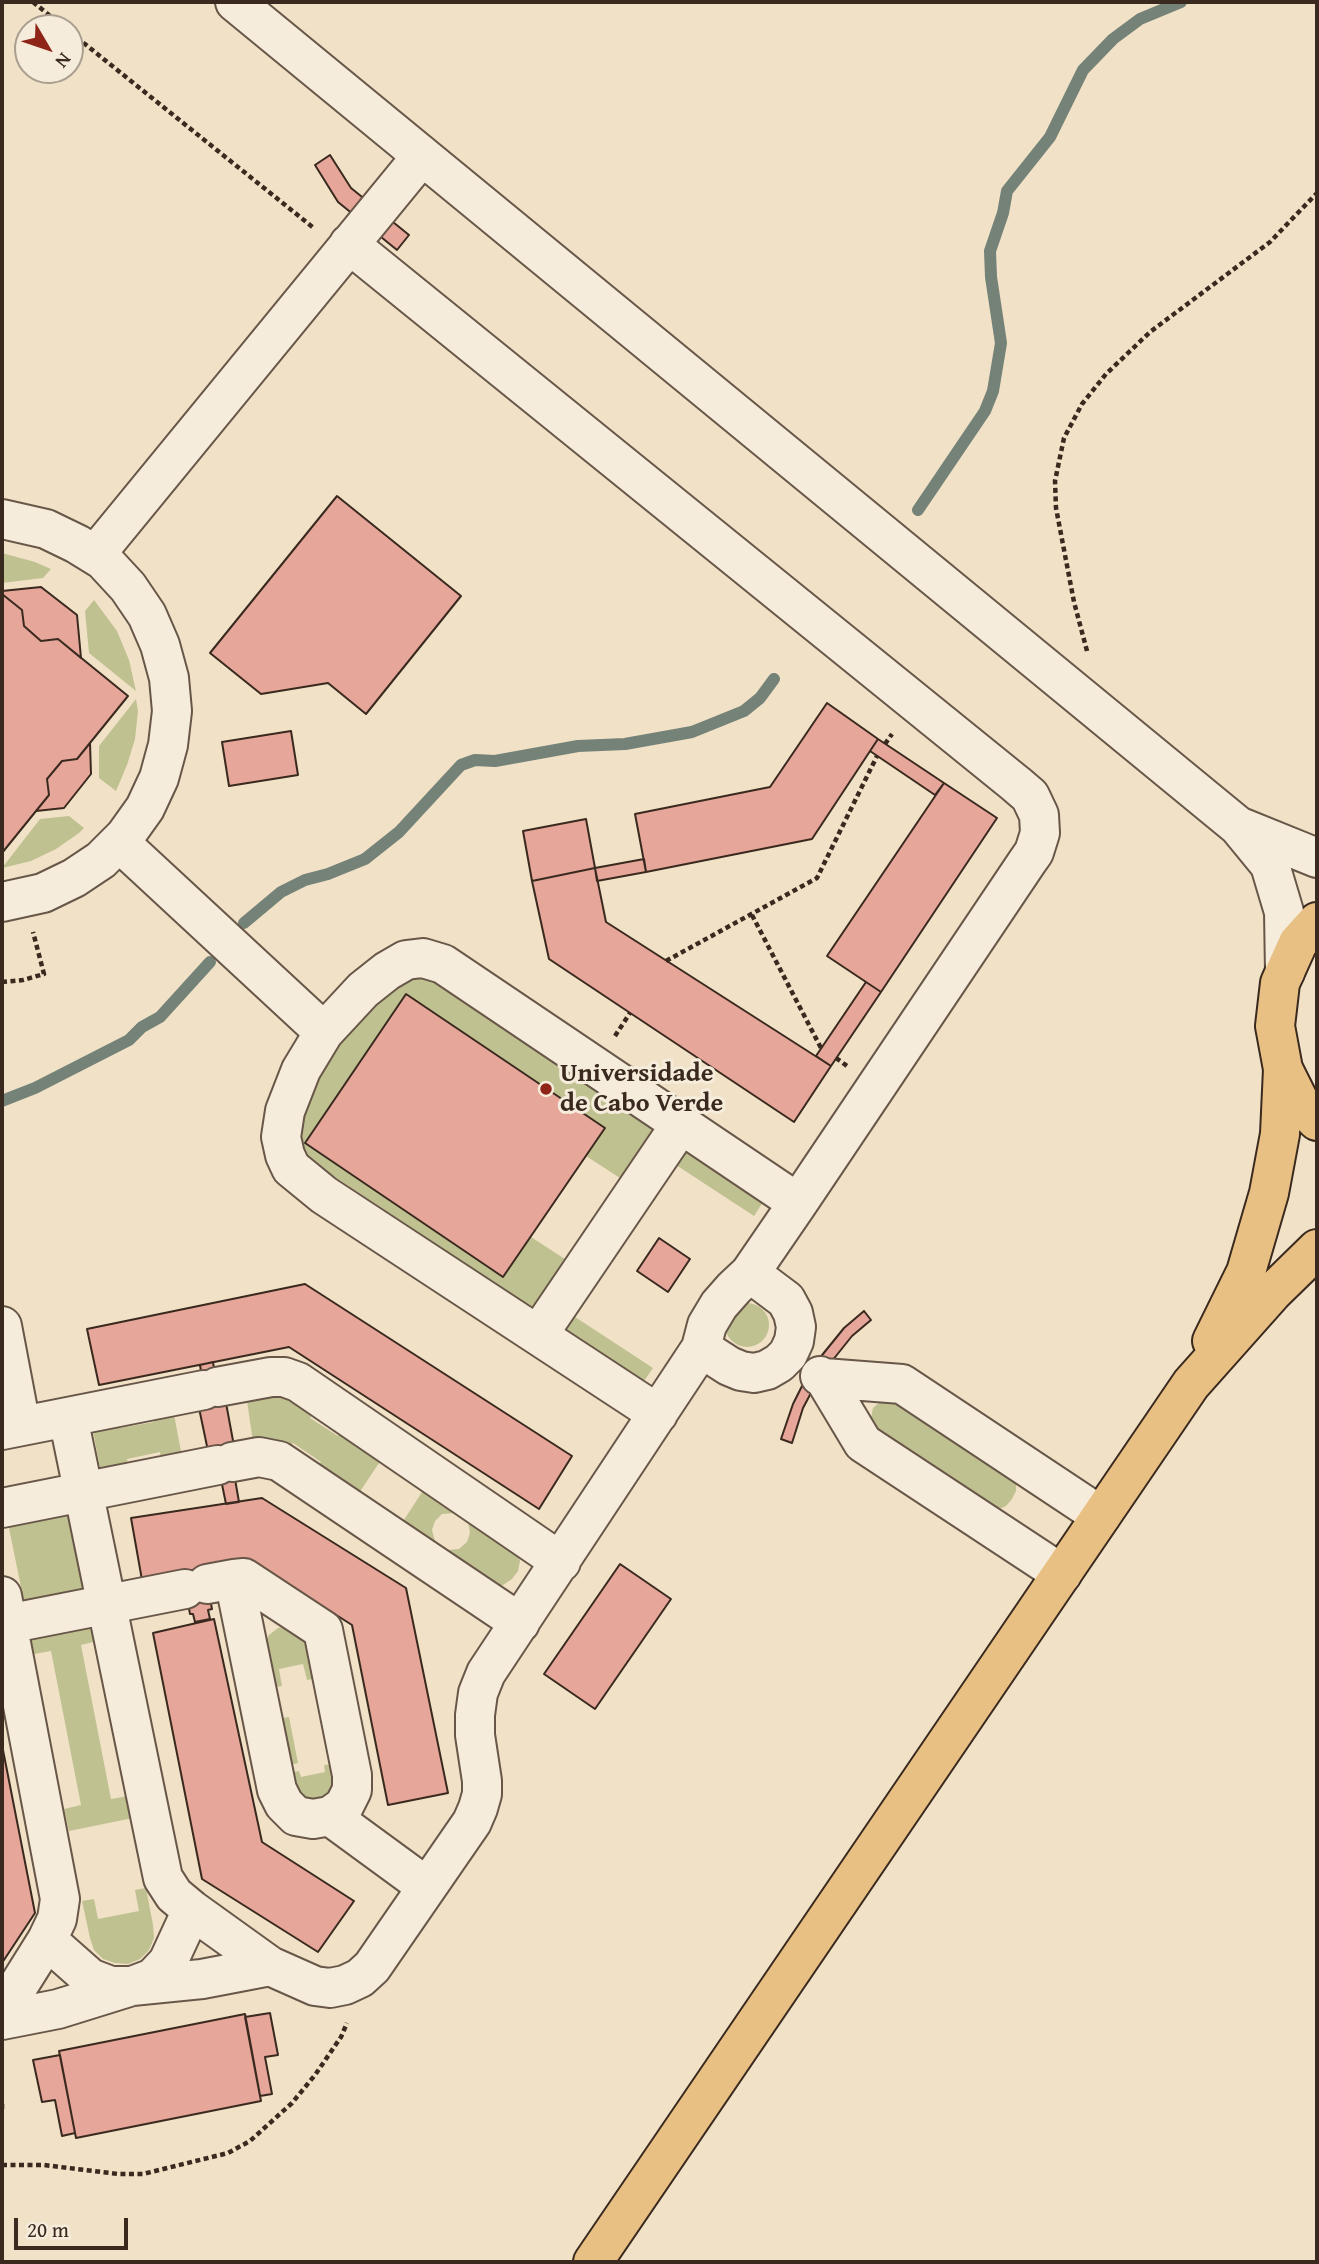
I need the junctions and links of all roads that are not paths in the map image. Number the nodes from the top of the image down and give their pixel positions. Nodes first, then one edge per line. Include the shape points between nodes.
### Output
1 (235, 2) edge
2 (422, 156) junction
3 (346, 248) junction
4 (2, 519) edge
5 (94, 555) junction
6 (1238, 826) junction
7 (119, 842) junction
8 (1317, 858) edge
9 (13, 900) edge
10 (1317, 922) edge
11 (1285, 972) junction
12 (324, 1032) junction
13 (1283, 1069) junction
14 (1317, 1121) edge
15 (681, 1124) junction
16 (798, 1203) junction
17 (1317, 1249) edge
18 (750, 1273) junction
19 (2, 1325) edge
20 (538, 1335) junction
21 (701, 1348) junction
22 (811, 1369) junction
23 (1191, 1384) junction
24 (658, 1414) junction
25 (68, 1417) junction
26 (11, 1428) edge
27 (85, 1491) junction
28 (2, 1508) edge
29 (1101, 1516) junction
30 (561, 1562) junction
31 (1062, 1574) junction
32 (209, 1584) junction
33 (107, 1604) junction
34 (4, 1615) edge
35 (520, 1623) junction
36 (330, 1816) junction
37 (427, 1887) junction
38 (191, 1910) junction
39 (47, 1940) junction
40 (270, 1966) junction
41 (132, 1986) junction
42 (2, 2012) edge
43 (2, 2020) edge
44 (593, 2262) edge

1 - 2 street
2 - 3 street
2 - 6 street
3 - 5 street
3 - 16 street via 1030,796 1039,816 1034,852
4 - 5 street via 46,529
5 - 7 street via 128,587 147,615 169,678 171,722 159,778 145,808
6 - 8 street
6 - 11 street via 1270,865 1284,912
7 - 9 street via 74,878 43,893
7 - 12 street
10 - 11 main road via 1298,943
11 - 13 main road via 1275,1027
12 - 15 street via 387,971 406,960 423,958 462,975
12 - 20 street via 301,1070 285,1111 281,1137 291,1168 324,1195
13 - 14 main road via 1301,1105
13 - 23 main road via 1278,1146 1246,1272
15 - 16 street
15 - 20 street
16 - 18 street
17 - 23 main road
18 - 21 street via 719,1305
18 - 22 street via 786,1300 796,1327 794,1341
19 - 26 street
20 - 24 street
21 - 22 street via 741,1371 754,1373 779,1363
21 - 24 street
22 - 29 street via 902,1384
22 - 31 street via 863,1443
23 - 29 main road
24 - 30 street
25 - 26 street
25 - 27 street
25 - 30 street via 284,1377 298,1382
27 - 28 street
27 - 33 street
27 - 35 street via 259,1457 279,1461
29 - 31 main road
30 - 35 street
31 - 44 main road
32 - 33 street
32 - 36 street via 284,1804 296,1816
32 - 36 street via 244,1578 323,1630 352,1775 352,1790 344,1806
33 - 34 street
33 - 38 street via 163,1878
34 - 39 street via 60,1899
35 - 37 street via 478,1693 475,1735 482,1781 478,1808
36 - 37 street
37 - 40 street via 360,1978 330,1988
38 - 40 street
38 - 41 street via 168,1962 153,1978
39 - 41 street via 90,1978 111,1986
39 - 42 street
40 - 41 street
41 - 43 street via 58,2009

